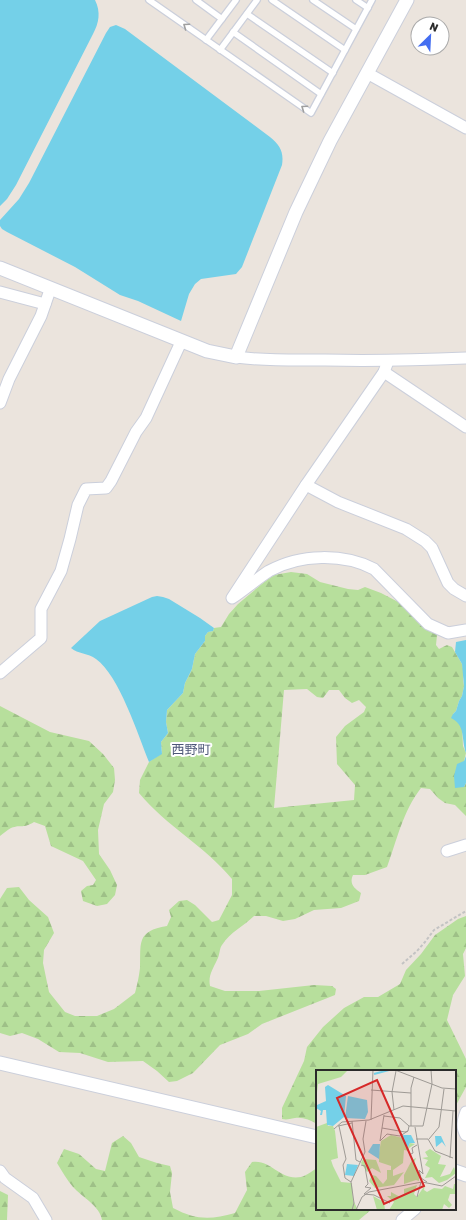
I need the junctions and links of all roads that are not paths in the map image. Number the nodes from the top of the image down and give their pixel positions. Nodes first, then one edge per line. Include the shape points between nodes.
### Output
1 (149, 0) edge
2 (196, 0) edge
3 (236, 0) edge
4 (257, 0) edge
5 (272, 0) edge
6 (313, 0) edge
7 (356, 0) edge
8 (372, 0) edge
9 (407, 0) edge
10 (368, 8) junction
11 (247, 14) junction
12 (222, 19) junction
13 (356, 29) junction
14 (233, 32) junction
15 (206, 40) junction
16 (220, 50) junction
17 (345, 50) junction
18 (332, 73) junction
19 (367, 73) junction
20 (321, 94) junction
21 (466, 128) edge
22 (0, 268) edge
23 (50, 290) junction
24 (0, 292) edge
25 (45, 304) junction
26 (181, 342) junction
27 (236, 357) junction
28 (466, 358) edge
29 (388, 361) junction
30 (384, 372) junction
31 (0, 403) edge
32 (466, 427) edge
33 (306, 484) junction
34 (466, 596) edge
35 (466, 630) edge
36 (0, 673) edge
37 (466, 845) edge
38 (447, 851) dead end
39 (0, 1062) edge
40 (466, 1112) edge
41 (466, 1135) edge
42 (316, 1137) edge
43 (0, 1171) edge
44 (456, 1171) edge
45 (466, 1174) edge
46 (414, 1210) edge
47 (46, 1220) edge
48 (402, 1220) edge

15 -> 1 lane
2 - 12 lane
3 - 12 lane
4 - 11 lane
5 - 17 lane
6 - 13 lane
7 - 10 lane
8 - 10 lane
9 - 19 street
10 - 13 lane
11 - 14 lane
11 - 18 lane
12 - 15 lane
13 - 17 lane
14 - 16 lane
14 - 20 lane
15 - 16 lane
20 -> 16 lane via 311,113
17 - 18 lane
18 - 20 lane
19 - 21 street
19 - 27 street via 330,141 296,212
22 - 23 street
23 - 25 street
23 - 26 street
24 - 25 street
25 - 31 street
26 - 27 street via 206,352
26 - 36 street via 146,418 111,481 106,488 86,489 78,505 61,571 41,609 41,638
27 - 29 street via 256,360
28 - 29 street
29 - 30 street
30 - 32 street
30 - 33 street
33 - 34 street via 338,502 406,530 425,541 432,548 448,583
33 - 35 street via 232,598 269,571 282,566 314,558 348,560 374,569 428,624 448,633
37 - 38 street
39 - 42 street
40 - 41 street via 463,1129
43 - 47 street via 5,1178 33,1198
44 - 45 street
46 - 48 street

